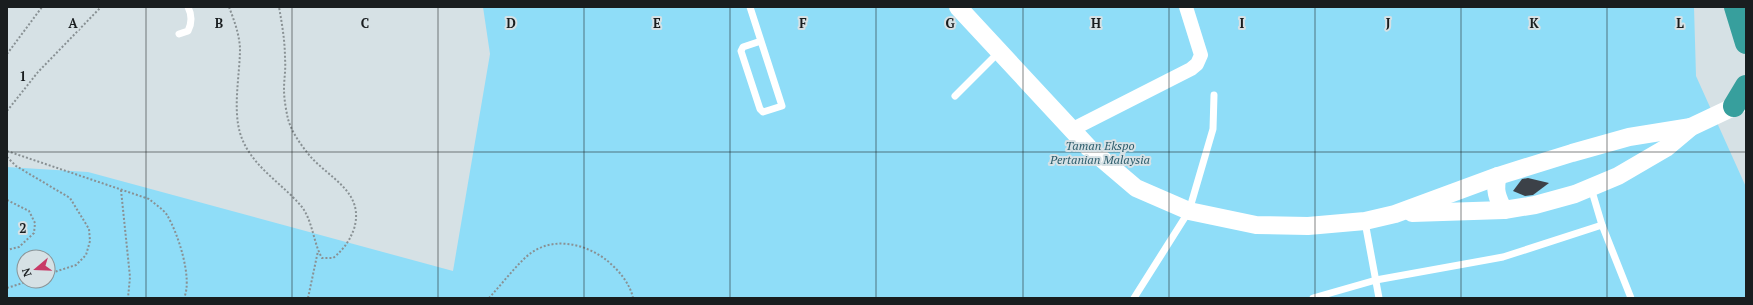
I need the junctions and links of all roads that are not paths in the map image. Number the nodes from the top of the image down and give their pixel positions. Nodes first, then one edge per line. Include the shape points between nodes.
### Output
1 (188, 7) edge
2 (750, 7) edge
3 (958, 7) edge
4 (1186, 7) edge
5 (1735, 7) edge
6 (179, 34) dead end
7 (761, 41) junction
8 (1746, 43) edge
9 (1000, 52) junction
10 (1746, 86) edge
11 (1214, 95) dead end
12 (955, 96) dead end
13 (1742, 104) edge
14 (1691, 127) junction
15 (1072, 130) junction
16 (1498, 176) junction
17 (1591, 188) junction
18 (1189, 210) junction
19 (1504, 210) junction
20 (1395, 214) junction
21 (1365, 222) junction
22 (1602, 225) junction
23 (1376, 280) junction
24 (1134, 298) edge
25 (1313, 298) edge
26 (1379, 298) edge
27 (1632, 298) edge

1 - 6 lane via 191,24 188,31
2 - 7 lane
3 - 9 street
4 - 15 street via 1201,55 1197,64
5 - 8 highway
7 - 7 lane via 782,106 761,111 741,49
9 - 12 lane
9 - 15 street
10 - 13 highway
11 - 18 lane via 1213,129
13 - 14 street
14 - 16 street via 1629,137
14 - 17 street via 1666,148 1618,176
15 - 18 street via 1136,188
16 - 19 street via 1496,194
16 - 20 street
17 - 19 street via 1554,200
17 - 22 lane
18 - 21 street via 1256,225 1308,226
18 - 24 lane
19 - 20 street
20 - 21 street
21 - 23 lane
22 - 23 lane via 1503,257
22 - 27 lane
23 - 25 lane
23 - 26 lane

